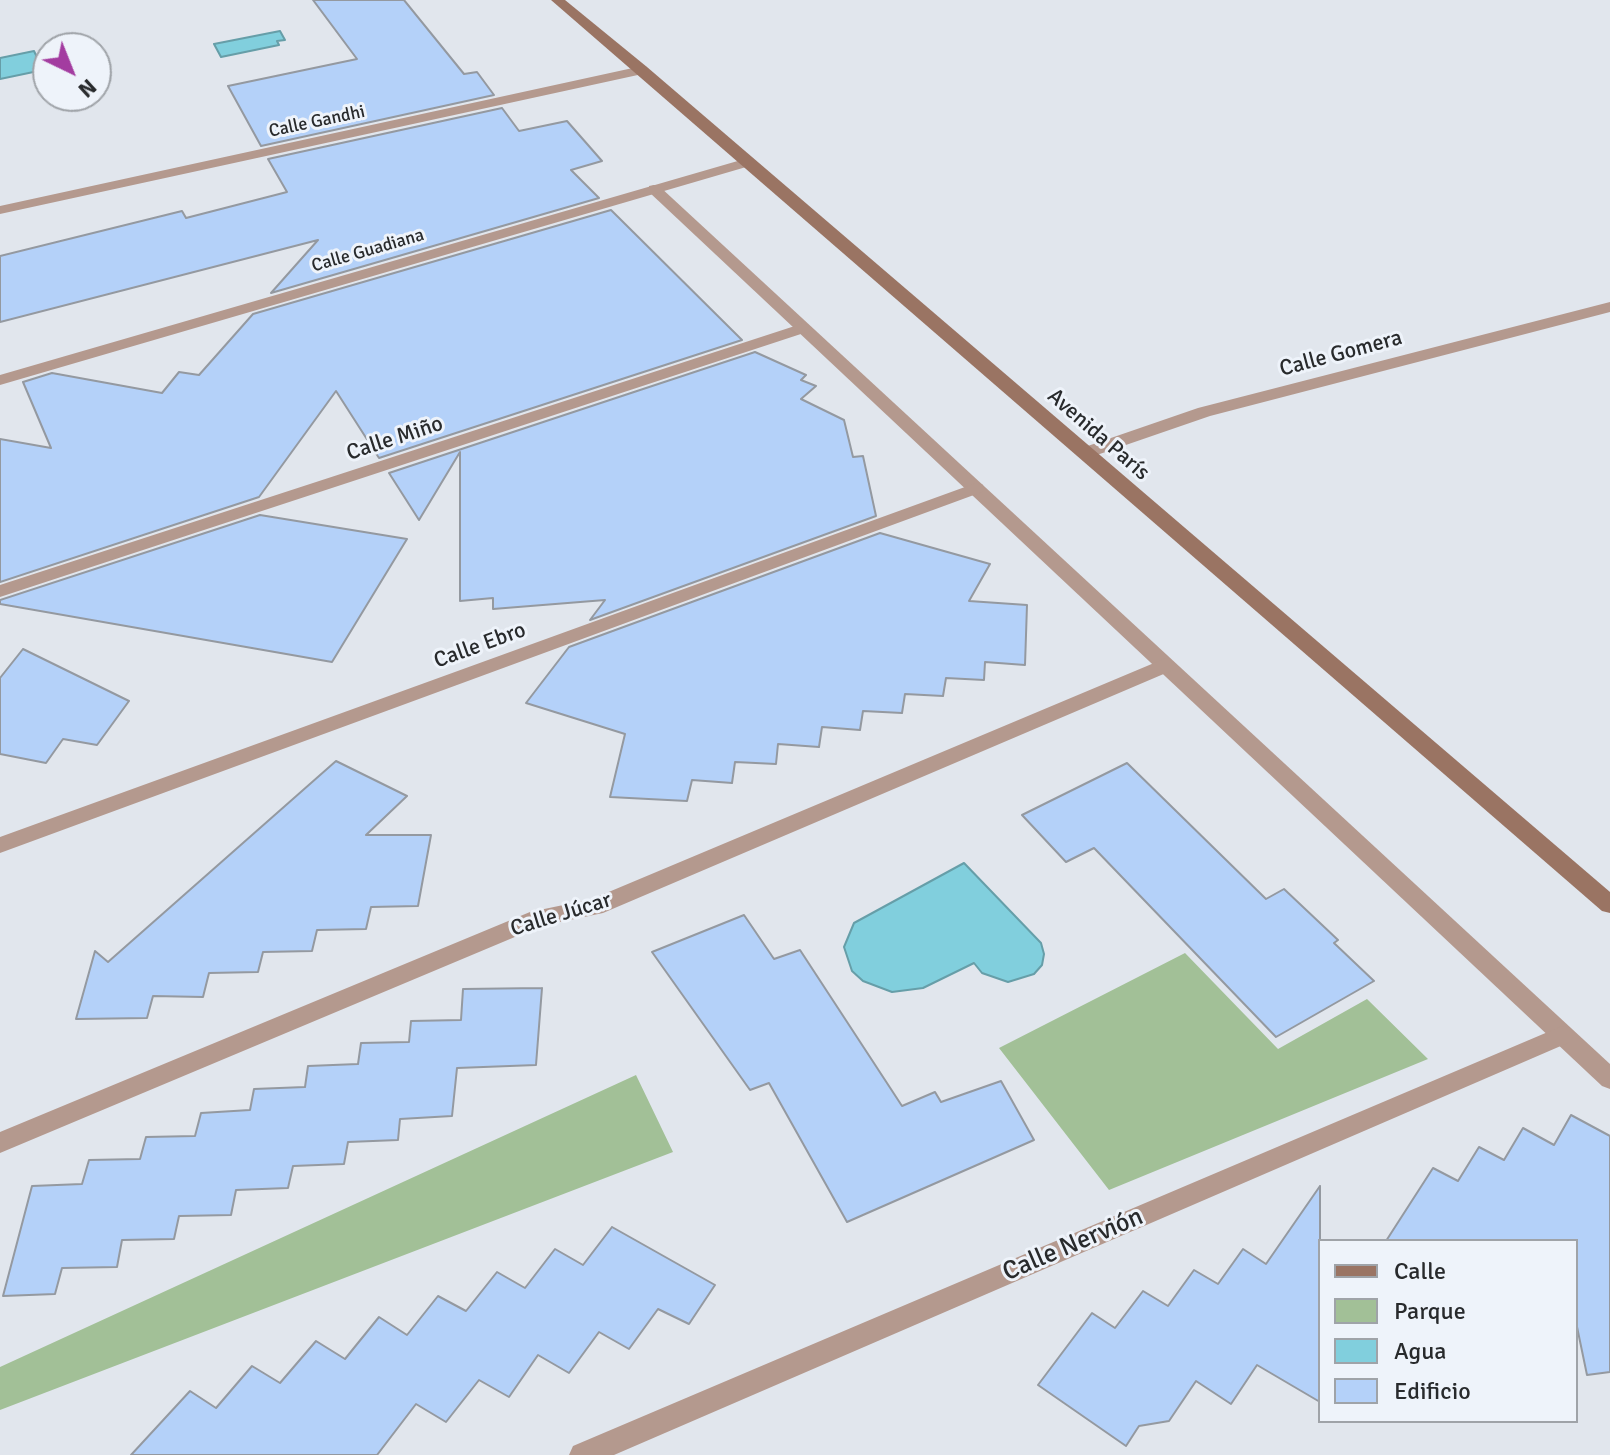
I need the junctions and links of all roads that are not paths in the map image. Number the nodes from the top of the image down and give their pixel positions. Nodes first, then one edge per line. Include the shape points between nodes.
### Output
1 (557, 0) edge
2 (642, 70) junction
3 (748, 162) junction
4 (654, 189) junction
5 (0, 210) edge
6 (1610, 307) edge
7 (804, 328) junction
8 (0, 380) edge
9 (1085, 453) junction
10 (976, 488) junction
11 (0, 591) edge
12 (1166, 665) junction
13 (0, 845) edge
14 (1610, 905) edge
15 (1562, 1035) junction
16 (1610, 1079) edge
17 (0, 1143) edge
18 (583, 1455) edge

1 - 2 main road, Avenida París
2 - 3 main road, Avenida París
2 - 5 street, Calle Gandhi
3 - 4 street, Calle Guadiana
3 - 9 main road, Avenida París
4 - 7 street
4 - 8 street, Calle Guadiana
6 - 9 street, Calle Gomera via 1204,412
7 - 10 street
7 - 11 street, Calle Miño
9 - 14 main road, Avenida París
10 - 12 street
10 - 13 street, Calle Ebro
12 - 15 street
12 - 17 street, Calle Júcar via 595,907 538,918
15 - 16 street
15 - 18 street, Calle Nervión

